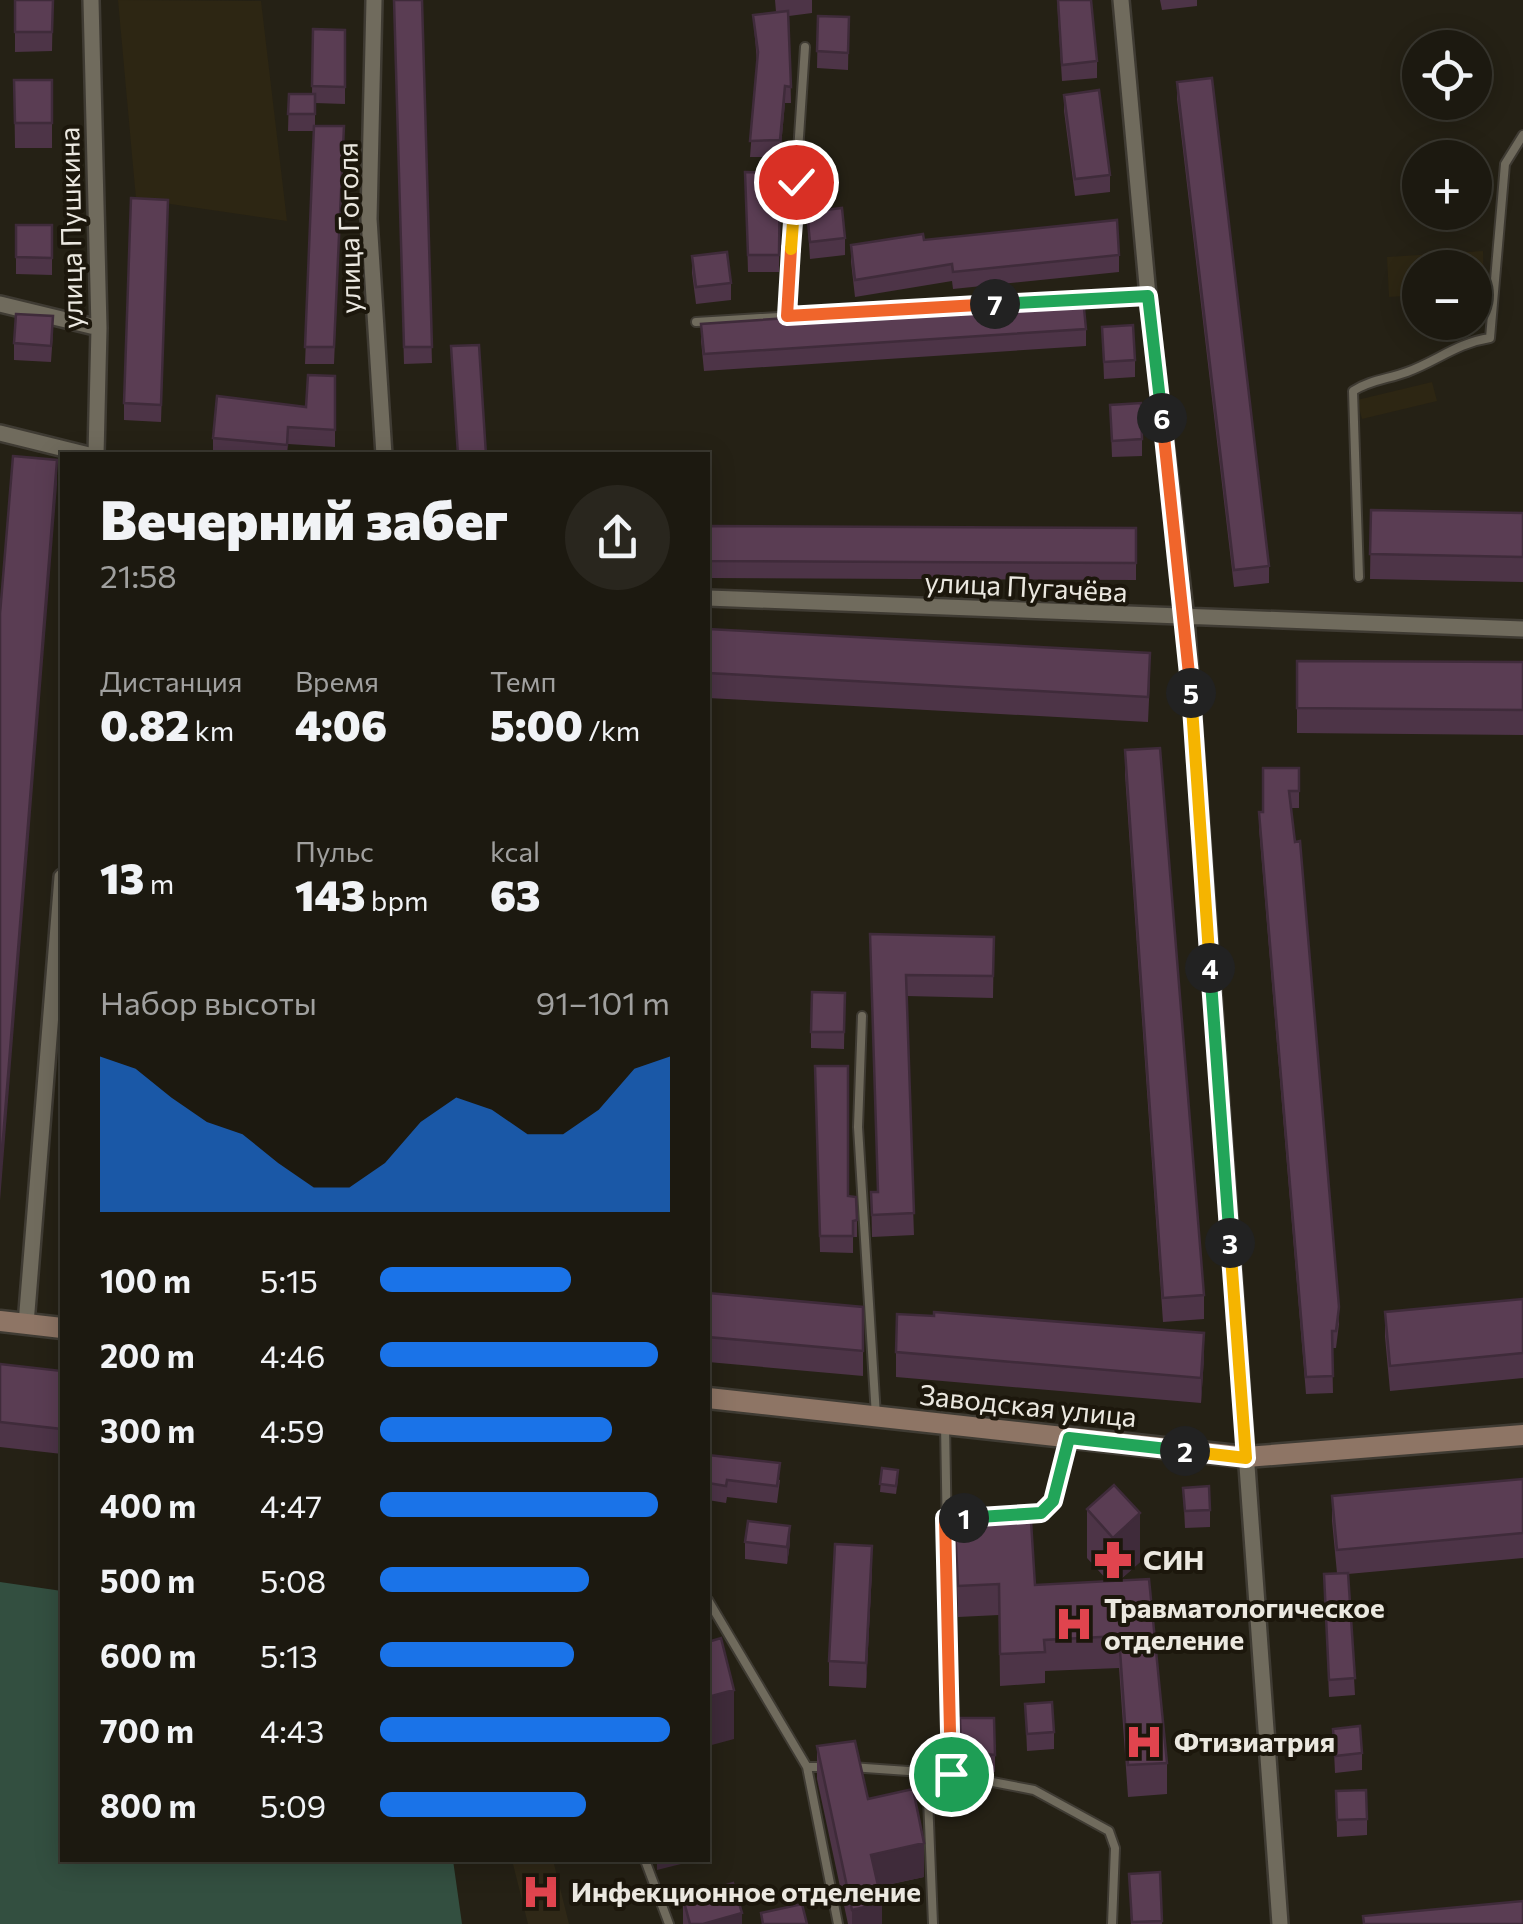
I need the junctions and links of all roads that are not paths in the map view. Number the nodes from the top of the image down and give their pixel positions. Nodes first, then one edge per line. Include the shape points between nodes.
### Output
1 (91, 0) edge
2 (374, 0) edge
3 (1121, 0) edge
4 (805, 48) dead end
5 (1523, 136) edge
6 (1148, 296) junction
7 (1072, 300) edge
8 (0, 304) edge
9 (996, 304) edge
10 (787, 316) junction
11 (696, 322) dead end
12 (99, 328) junction
13 (0, 434) edge
14 (76, 452) edge
15 (96, 452) edge
16 (384, 452) edge
17 (1359, 578) dead end
18 (710, 598) edge
19 (1186, 620) junction
20 (1523, 629) edge
21 (60, 902) edge
22 (862, 1016) dead end
23 (0, 1321) edge
24 (26, 1324) junction
25 (60, 1328) edge
26 (710, 1398) edge
27 (876, 1416) junction
28 (944, 1424) junction
29 (1523, 1436) edge
30 (1069, 1438) junction
31 (1246, 1458) junction
32 (945, 1518) junction
33 (710, 1603) edge
34 (807, 1767) junction
35 (927, 1772) junction
36 (951, 1774) junction
37 (645, 1862) edge
38 (669, 1924) edge
39 (838, 1924) edge
40 (933, 1924) edge
41 (1112, 1924) edge
42 (1280, 1924) edge

1 - 12 street, улица Пушкина
2 - 16 street, улица Гоголя via 369,219
3 - 6 street
4 - 10 lane
5 - 17 lane via 1505,164 1490,338 1461,342 1408,372 1353,391
6 - 7 lane
6 - 19 street
8 - 12 street
9 - 10 lane
10 - 11 lane
12 - 15 street, улица Пушкина
13 - 14 street
18 - 19 street, улица Пугачёва
19 - 20 street, улица Пугачёва
19 - 31 street
21 - 24 street
22 - 27 lane via 858,1126
23 - 24 street
24 - 25 street
26 - 27 street, Заводская улица
27 - 28 street, Заводская улица
28 - 30 street, Заводская улица
28 - 32 lane
29 - 31 street, Заводская улица
30 - 31 street, Заводская улица
30 - 32 lane via 1053,1501 1041,1513
31 - 42 street
32 - 36 lane
33 - 34 lane
34 - 35 lane
34 - 39 lane
35 - 36 lane
35 - 40 lane
36 - 41 lane via 1034,1790 1109,1831 1115,1848
37 - 38 lane

